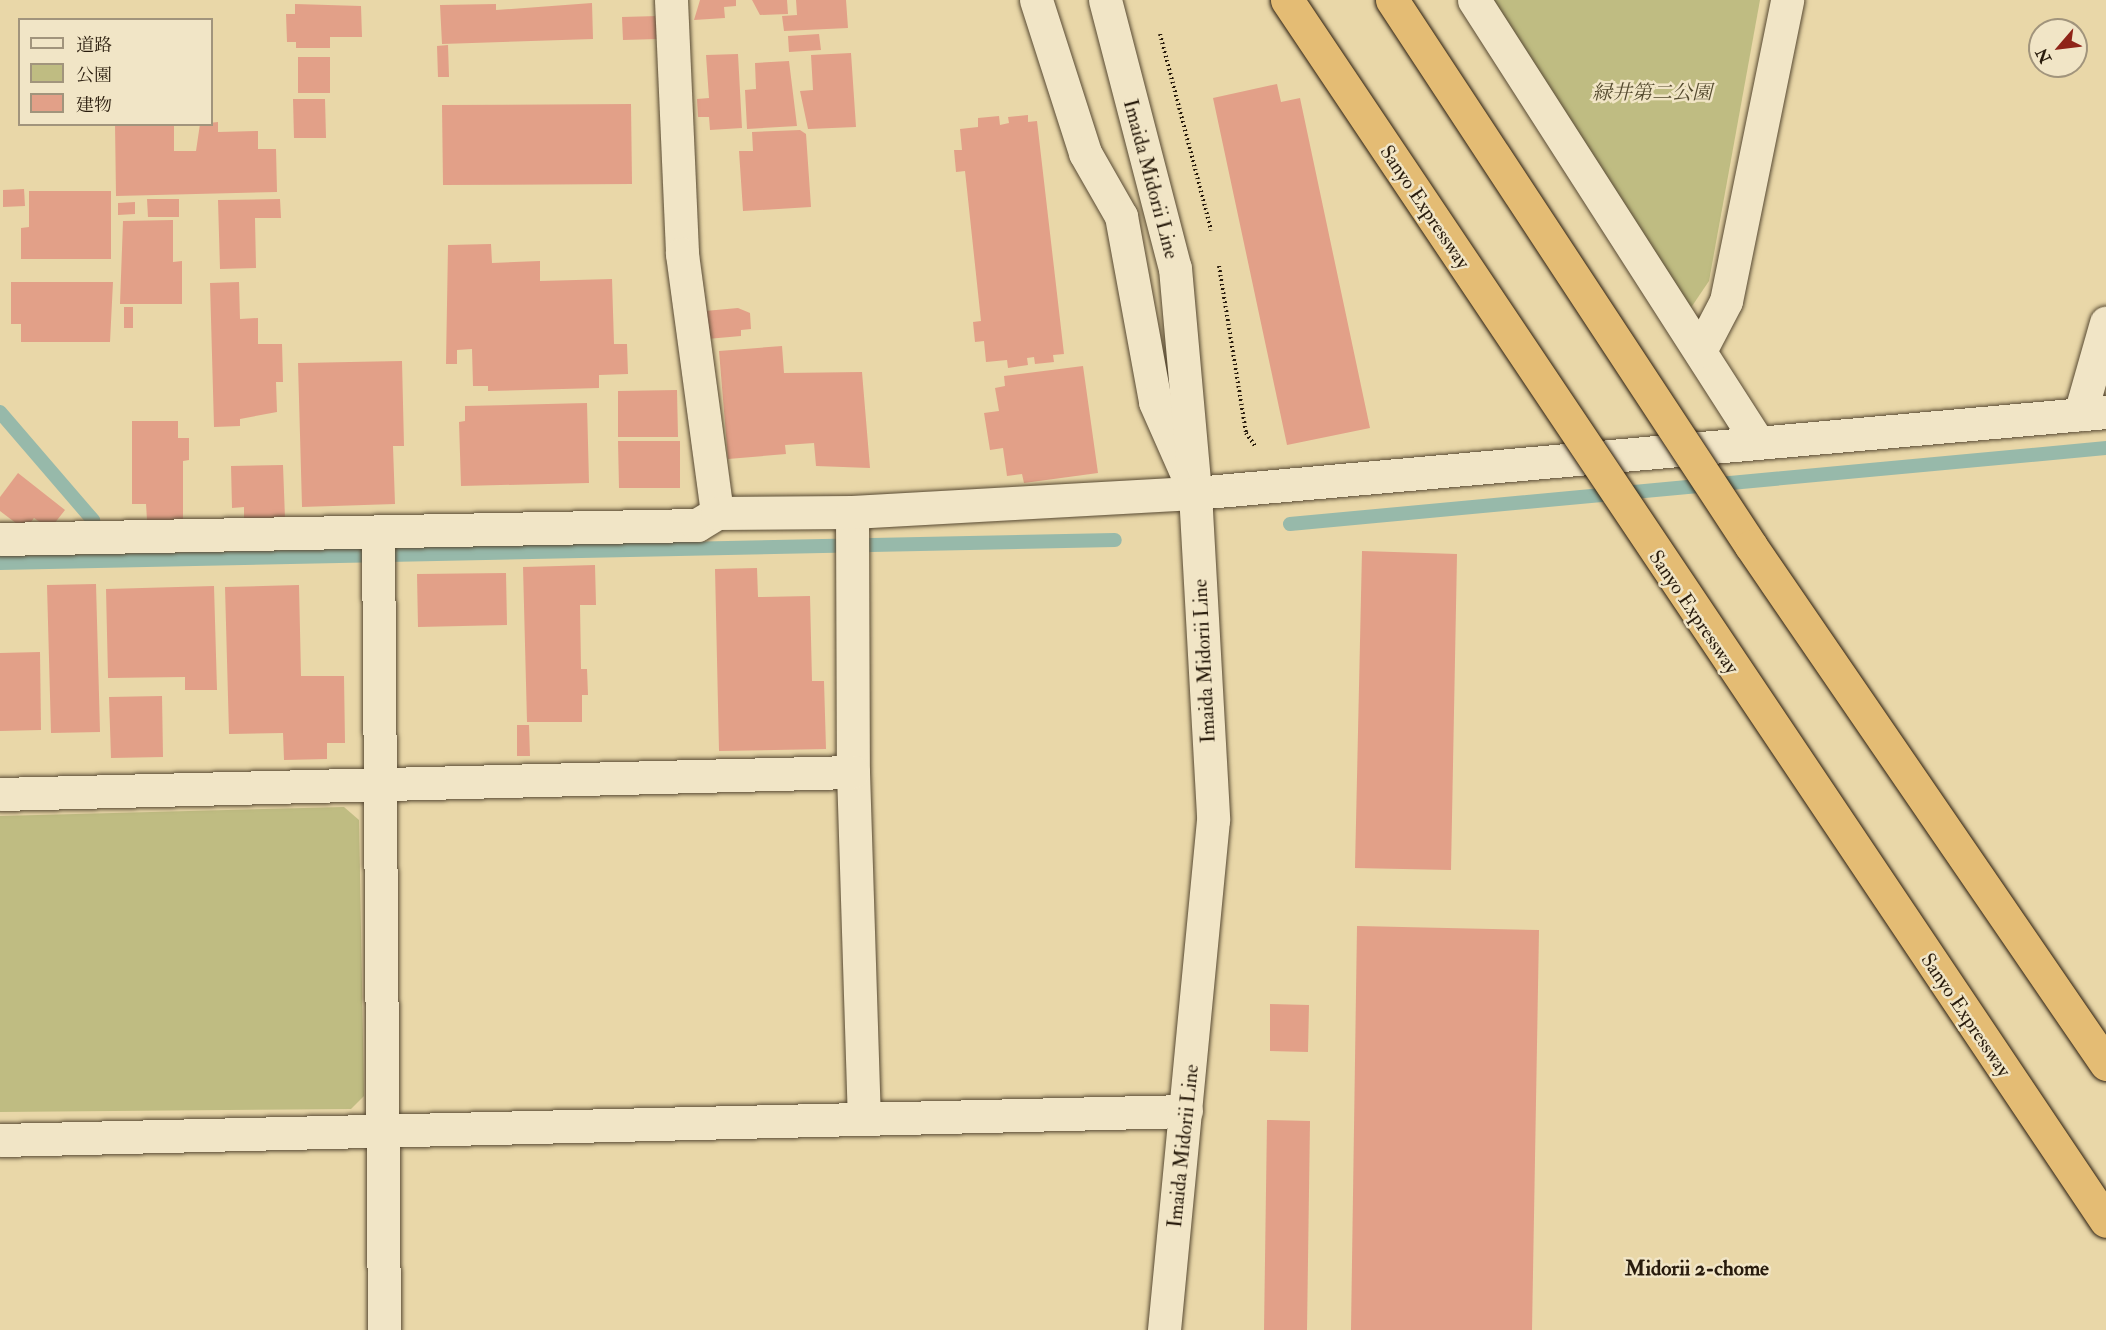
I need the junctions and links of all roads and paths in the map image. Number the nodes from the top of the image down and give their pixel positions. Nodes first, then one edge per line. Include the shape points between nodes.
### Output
1 (670, 0) edge
2 (1036, 0) edge
3 (1105, 0) edge
4 (1287, 0) edge
5 (1392, 0) edge
6 (1474, 0) edge
7 (1787, 0) edge
8 (2106, 323) edge
9 (1700, 351) junction
10 (2093, 413) edge
11 (1757, 441) junction
12 (1195, 493) junction
13 (717, 513) junction
14 (852, 513) junction
15 (378, 533) junction
16 (0, 538) edge
17 (853, 772) junction
18 (383, 787) junction
19 (0, 794) edge
20 (2106, 1064) edge
21 (1186, 1111) junction
22 (864, 1118) junction
23 (386, 1131) junction
24 (0, 1140) edge
25 (2106, 1221) edge
26 (384, 1330) edge
27 (1164, 1330) edge

1 - 13 street via 682,254
2 - 12 street via 1085,153 1121,216 1155,402
3 - 12 street, Imaida Midorii Line via 1175,268
4 - 25 highway, Sanyo Expressway, bridge
5 - 20 highway, bridge via 1750,546
6 - 9 street
7 - 9 street via 1726,301
8 - 10 street
9 - 11 street
10 - 11 street
11 - 12 street
12 - 14 street
12 - 21 street, Imaida Midorii Line via 1213,820
13 - 14 street
13 - 15 street via 697,525
14 - 17 street
15 - 16 street
15 - 18 street
17 - 18 street
17 - 22 street
18 - 19 street
18 - 23 street
21 - 22 street
21 - 27 street, Imaida Midorii Line
22 - 23 street
23 - 24 street
23 - 26 street

